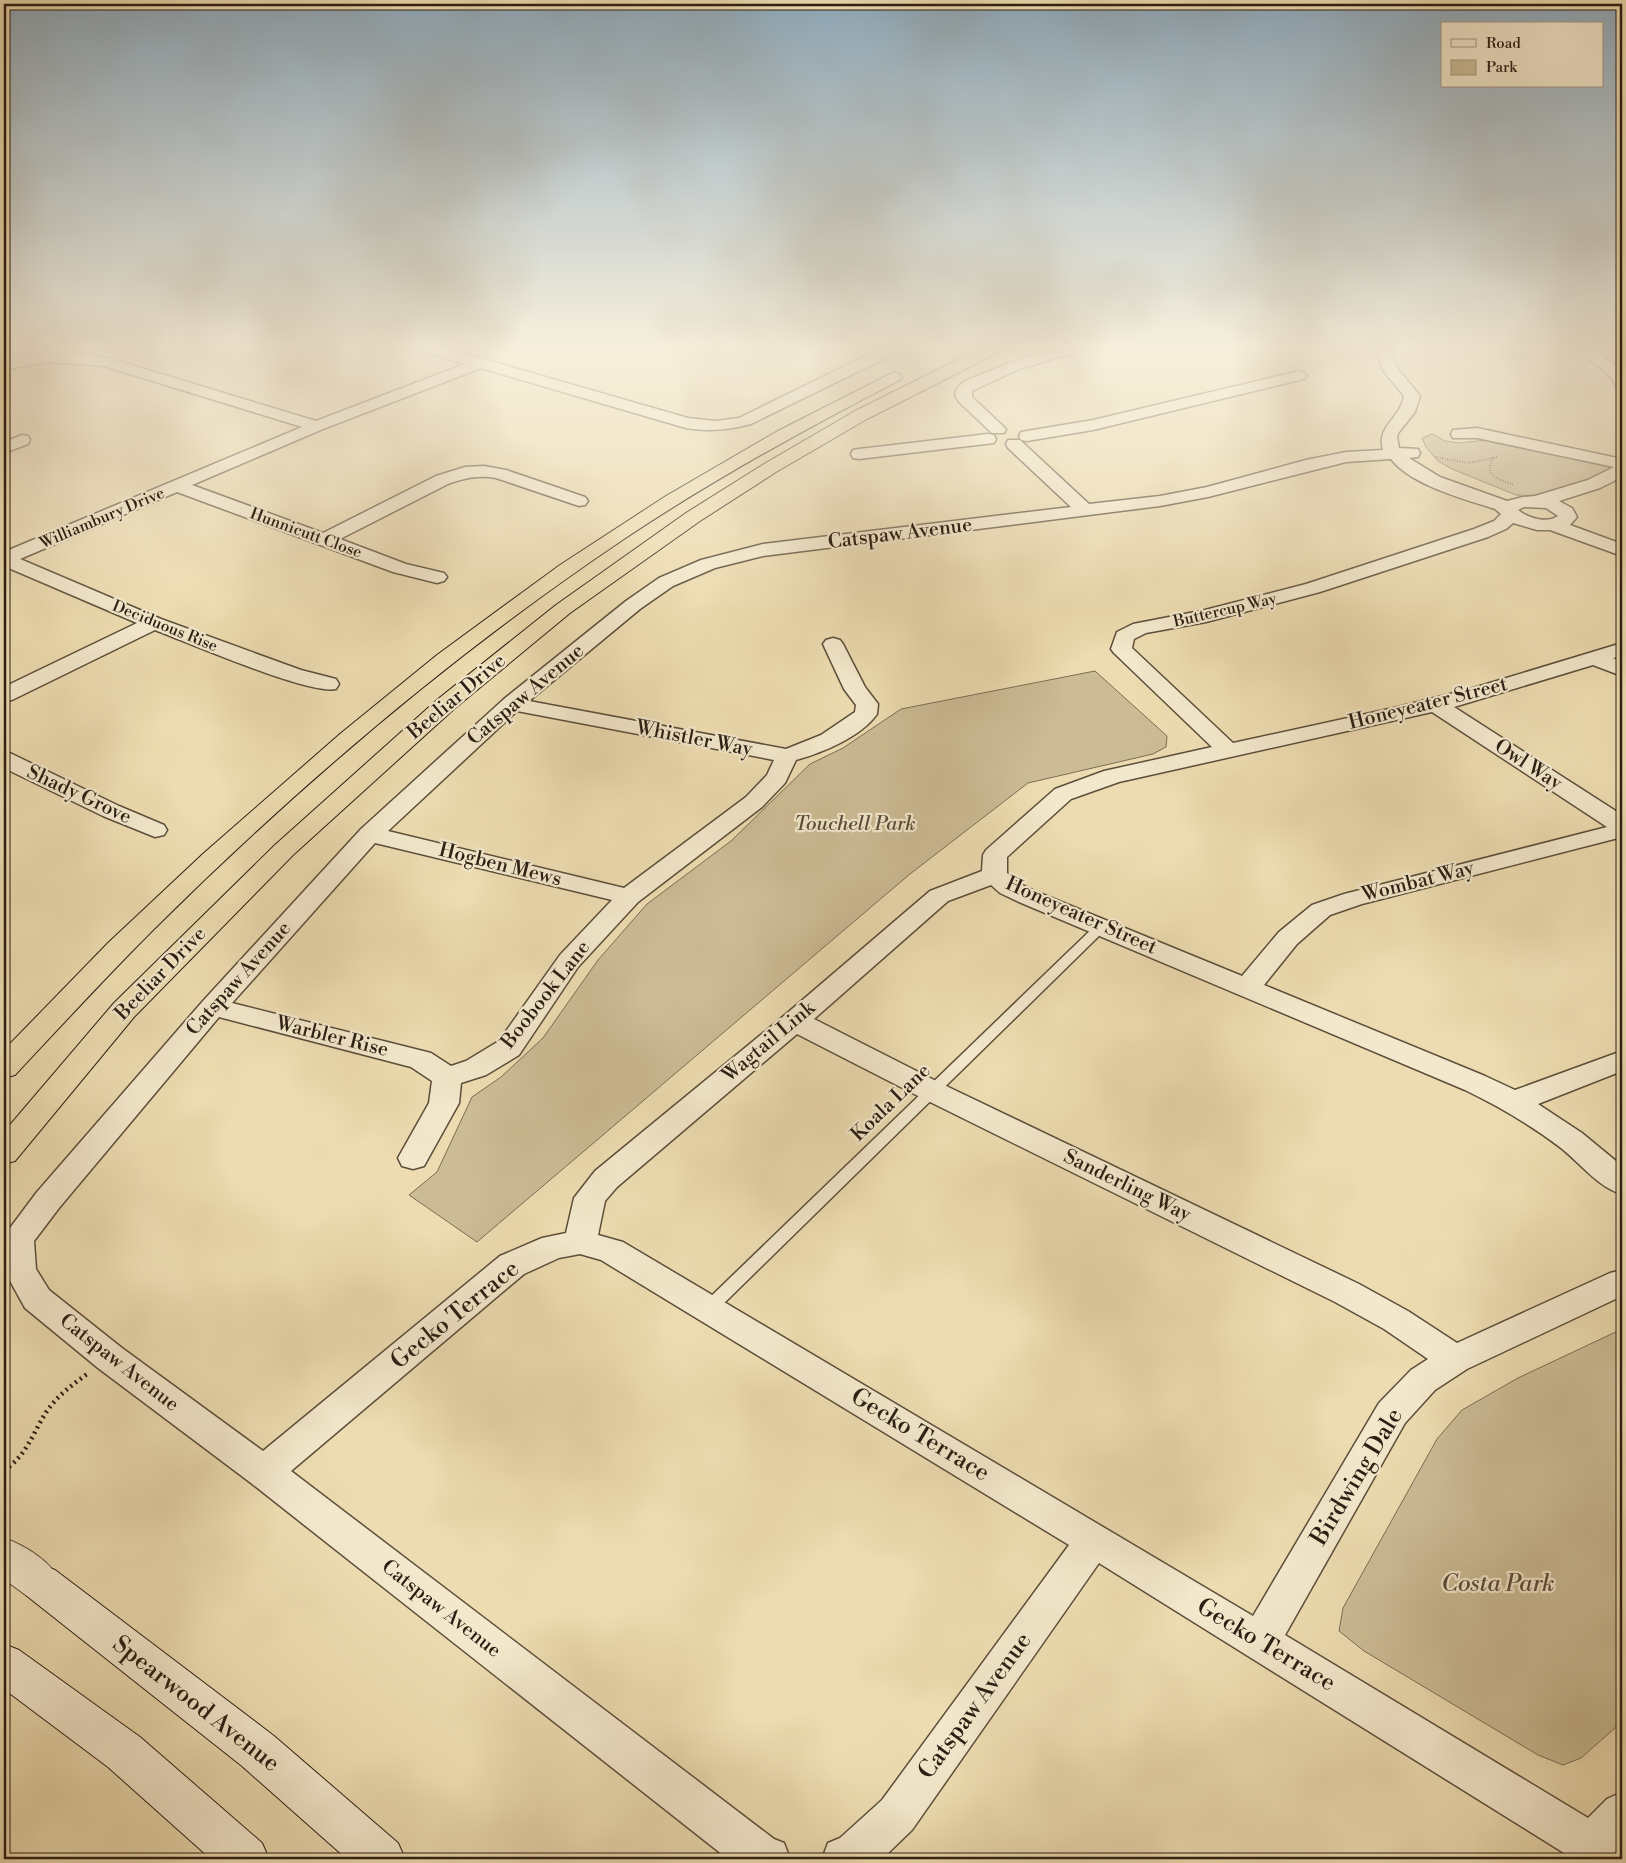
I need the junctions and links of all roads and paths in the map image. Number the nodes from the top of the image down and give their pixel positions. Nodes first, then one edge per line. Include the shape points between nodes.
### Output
1 (296, 435) edge
2 (783, 435) edge
3 (827, 435) edge
4 (987, 435) edge
5 (1016, 435) edge
6 (1046, 435) edge
7 (1399, 435) edge
8 (1486, 435) edge
9 (22, 440) dead end
10 (1020, 440) junction
11 (4, 448) edge
12 (1403, 453) junction
13 (859, 454) dead end
14 (1500, 457) dead end
15 (1493, 458) junction
16 (1622, 464) edge
17 (1622, 470) edge
18 (1594, 484) junction
19 (1513, 485) dead end
20 (177, 486) junction
21 (579, 501) dead end
22 (1519, 507) junction
23 (1085, 510) junction
24 (1556, 520) junction
25 (1481, 533) junction
26 (324, 540) junction
27 (1622, 542) edge
28 (1622, 550) edge
29 (4, 559) edge
30 (436, 577) dead end
31 (154, 623) junction
32 (833, 644) dead end
33 (1622, 649) edge
34 (1595, 658) junction
35 (1622, 670) edge
36 (328, 684) dead end
37 (4, 695) edge
38 (512, 704) junction
39 (1435, 704) junction
40 (1228, 751) junction
41 (786, 756) junction
42 (4, 759) edge
43 (1622, 826) edge
44 (155, 830) dead end
45 (1622, 830) edge
46 (370, 834) junction
47 (994, 875) junction
48 (630, 897) junction
49 (1101, 927) junction
50 (1246, 989) junction
51 (213, 1007) junction
52 (795, 1022) junction
53 (1622, 1060) edge
54 (4, 1068) edge
55 (447, 1077) junction
56 (932, 1091) junction
57 (1514, 1102) junction
58 (4, 1153) edge
59 (413, 1158) dead end
60 (1622, 1183) edge
61 (580, 1242) junction
62 (1622, 1282) edge
63 (709, 1308) junction
64 (110, 1358) junction
65 (1455, 1359) junction
66 (4, 1470) edge
67 (264, 1472) junction
68 (1094, 1540) junction
69 (4, 1556) edge
70 (1260, 1641) junction
71 (4, 1664) edge
72 (1622, 1814) edge
73 (1588, 1852) edge
74 (246, 1859) edge
75 (382, 1859) edge
76 (768, 1859) edge
77 (844, 1859) edge

1 - 20 street, Williambury Drive
2 - 54 highway, Beeliar Drive via 684,491 622,531 462,645 233,840 118,949
3 - 58 highway, Beeliar Drive via 693,517 563,609 446,704 284,850 124,1010
4 - 13 street
5 - 10 street
6 - 10 street
7 - 12 street
8 - 16 street
9 - 11 street
10 - 23 street
12 - 15 path via 1469,463
12 - 22 street via 1418,472 1434,481 1501,505
12 - 23 street, Catspaw Avenue via 1346,457 1160,502
14 - 15 path
15 - 19 path via 1490,472
17 - 18 street, Buttercup Way
18 - 22 street, Buttercup Way
18 - 24 street, Buttercup Way
20 - 26 street, Hunnicutt Close
20 - 29 street, Williambury Drive
21 - 26 street via 473,468 442,480
22 - 24 street
22 - 24 street via 1527,522
22 - 25 street, Buttercup Way via 1500,525
23 - 38 street, Catspaw Avenue via 764,550 708,564 666,582 633,605
24 - 25 street, Buttercup Way
24 - 27 street
24 - 28 street
25 - 40 street, Buttercup Way via 1313,588 1206,616 1140,628 1124,636 1121,649
26 - 30 street, Hunnicutt Close via 400,568
29 - 31 street, Deciduous Rise
31 - 36 street, Deciduous Rise via 292,675
31 - 37 street
32 - 41 street, Whistler Way via 855,689 867,704 866,714 811,750
33 - 34 street, Honeyeater Street
34 - 35 street
34 - 39 street, Honeyeater Street
38 - 41 street, Whistler Way
38 - 46 street, Catspaw Avenue
39 - 40 street, Honeyeater Street
39 - 43 street, Owl Way
40 - 47 street, Honeyeater Street via 1112,776 1063,794 995,855
41 - 48 street, Boobook Lane via 777,778 754,802
42 - 44 street, Shady Grove
45 - 50 street, Wombat Way via 1321,910 1288,938
46 - 48 street, Hogben Mews
46 - 51 street, Catspaw Avenue
47 - 49 street, Honeyeater Street via 1009,888
47 - 52 street, Wagtail Link via 939,896
48 - 55 street, Boobook Lane via 569,961 509,1048 476,1068
49 - 50 street, Honeyeater Street
49 - 56 lane, Koala Lane
50 - 57 street, Honeyeater Street
51 - 55 street, Warbler Rise via 421,1060
51 - 64 street, Catspaw Avenue via 18,1239 20,1270 37,1299
52 - 56 street, Sanderling Way
52 - 61 street, Wagtail Link via 606,1179 590,1198
53 - 57 street
55 - 59 street via 444,1103
56 - 63 lane, Koala Lane
56 - 65 street, Sanderling Way via 1347,1293 1396,1320
57 - 60 street, Honeyeater Street via 1571,1140
61 - 63 street, Gecko Terrace via 612,1250
61 - 67 street, Gecko Terrace via 553,1246 512,1265
62 - 65 street, Birdwing Dale
63 - 68 street, Gecko Terrace
64 - 66 path via 73,1385 47,1410 26,1451
64 - 67 street, Catspaw Avenue
65 - 70 street, Birdwing Dale via 1423,1380 1392,1414
67 - 76 street, Catspaw Avenue via 761,1857
68 - 70 street, Gecko Terrace
68 - 77 street, Catspaw Avenue via 897,1815 855,1855
69 - 75 main road, Spearwood Avenue via 258,1751
70 - 73 street, Gecko Terrace
71 - 74 main road via 124,1752
72 - 73 street

